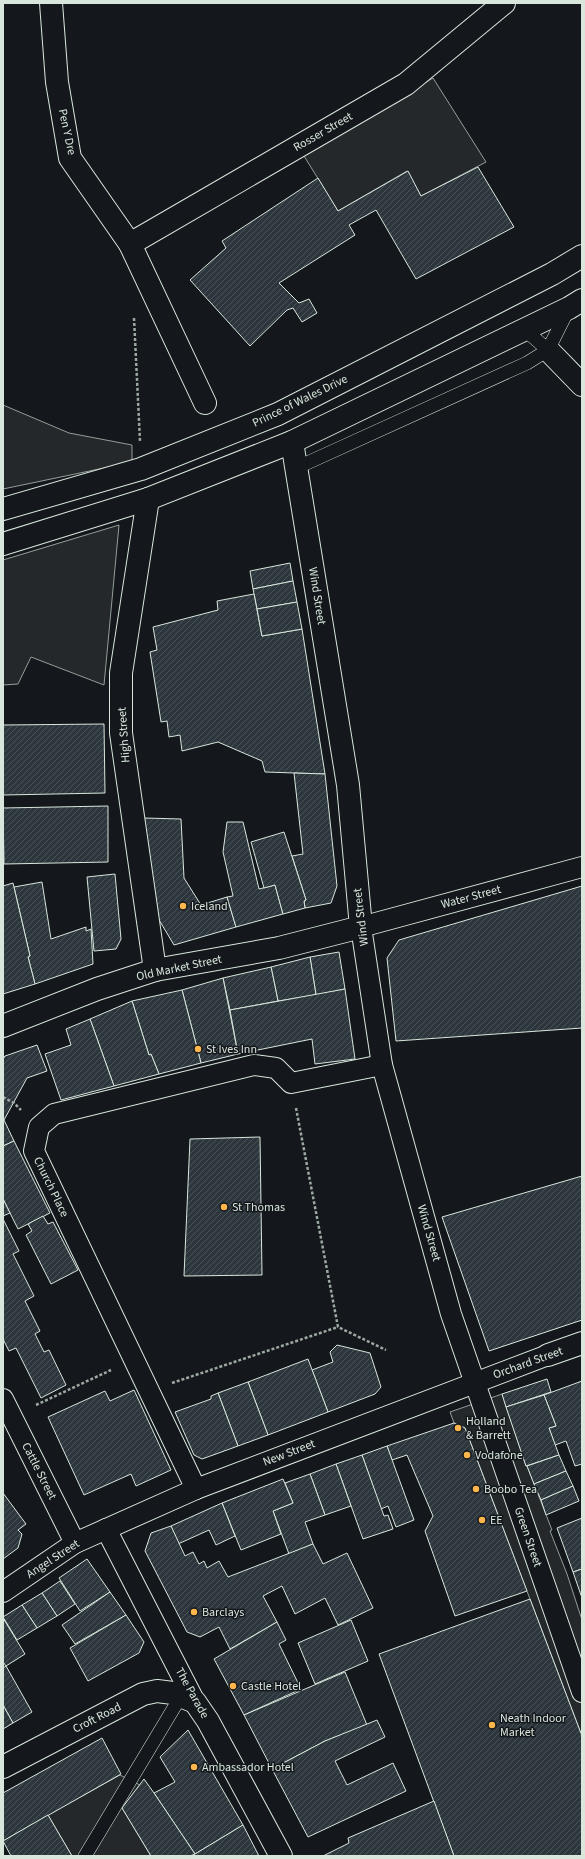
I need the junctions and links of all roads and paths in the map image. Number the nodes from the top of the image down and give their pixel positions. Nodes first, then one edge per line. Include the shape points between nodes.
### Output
1 (50, 3) edge
2 (504, 3) edge
3 (130, 244) junction
4 (582, 256) edge
5 (575, 304) edge
6 (134, 314) dead end
7 (524, 330) junction
8 (548, 350) junction
9 (582, 385) edge
10 (205, 403) dead end
11 (292, 442) junction
12 (296, 468) junction
13 (141, 469) junction
14 (148, 499) junction
15 (3, 509) edge
16 (3, 544) edge
17 (582, 866) edge
18 (361, 927) junction
19 (155, 970) junction
20 (3, 1026) edge
21 (382, 1065) junction
22 (291, 1084) junction
23 (338, 1327) junction
24 (582, 1343) edge
25 (386, 1350) dead end
26 (548, 1355) joint
27 (112, 1369) dead end
28 (474, 1383) junction
29 (149, 1390) junction
30 (3, 1399) edge
31 (12, 1417) junction
32 (196, 1489) junction
33 (106, 1529) junction
34 (75, 1543) junction
35 (3, 1592) edge
36 (582, 1692) edge
37 (188, 1699) junction
38 (3, 1767) edge
39 (85, 1856) edge
40 (281, 1856) edge

1 - 3 street, Pen Y Dre via 57,82 70,158
2 - 3 street, Rosser Street via 406,84
3 - 10 street, Pen Y Dre
4 - 13 street, Prince of Wales Drive via 552,274 278,414
5 - 7 street
5 - 8 lane
6 - 13 path
7 - 8 lane
7 - 11 street
8 - 9 street
8 - 12 lane via 527,363
11 - 12 street, Wind Street
11 - 14 street
12 - 18 street, Wind Street via 348,786
13 - 15 street, Prince of Wales Drive
14 - 16 street
14 - 19 street, High Street via 121,672 121,733
17 - 18 street, Water Street
18 - 19 street, Old Market Street via 279,948
18 - 21 street, Wind Street
19 - 20 street, Old Market Street via 97,989
21 - 22 street
21 - 28 street, Wind Street via 451,1314
22 - 23 path
22 - 29 street, Church Place via 276,1068 254,1065 54,1114 39,1127 34,1151
23 - 25 path
23 - 29 path
24 - 26 street, Orchard Street
26 - 28 street, Orchard Street
27 - 31 path
28 - 32 street, New Street
28 - 36 street, Green Street
29 - 32 street, Church Place
30 - 31 street, Cattle Street
31 - 34 street, Cattle Street
32 - 33 street, New Street
33 - 34 street, Angel Street
33 - 37 street, The Parade
34 - 35 street, Angel Street
37 - 38 street, Croft Road via 173,1693 157,1691 144,1694
37 - 39 lane
37 - 40 street, The Parade via 208,1721

